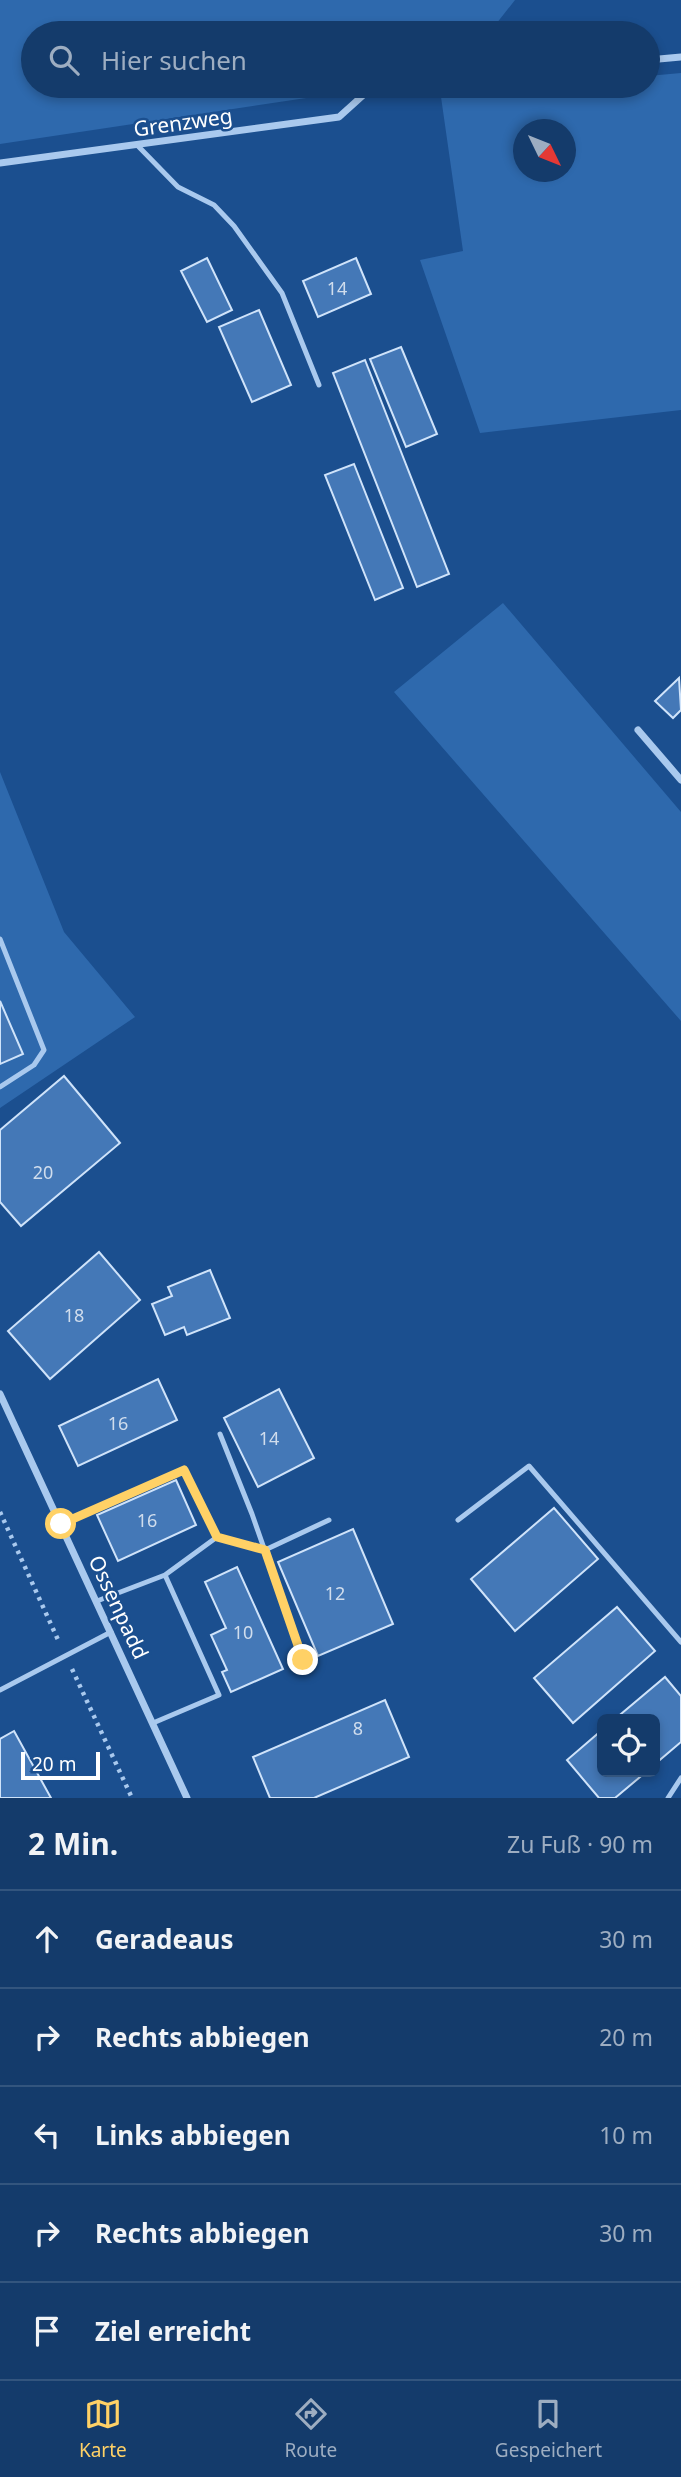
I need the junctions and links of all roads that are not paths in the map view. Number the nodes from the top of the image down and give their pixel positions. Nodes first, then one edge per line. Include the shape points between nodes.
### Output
1 (681, 57) edge
2 (660, 59) edge
3 (360, 98) edge
4 (138, 146) junction
5 (0, 163) edge
6 (319, 385) dead end
7 (638, 730) dead end
8 (681, 780) edge
9 (0, 939) edge
10 (0, 1087) edge
11 (0, 1394) edge
12 (219, 1434) dead end
13 (329, 1520) dead end
14 (458, 1520) dead end
15 (61, 1524) junction
16 (217, 1537) junction
17 (265, 1550) junction
18 (165, 1575) junction
19 (97, 1601) junction
20 (111, 1632) junction
21 (681, 1642) edge
22 (303, 1660) dead end
23 (0, 1690) edge
24 (153, 1723) junction
25 (681, 1778) edge
26 (187, 1798) edge
27 (668, 1798) edge

1 - 2 street
3 - 4 street, Grenzweg via 339,117
4 - 5 street, Grenzweg
4 - 6 lane via 178,187 214,205 234,226 282,293
7 - 8 street
9 - 10 lane via 44,1050 34,1065
11 - 15 street, Ossenpadd
12 - 17 lane
13 - 17 lane
14 - 21 lane via 529,1466
15 - 16 lane via 184,1470
15 - 19 street, Ossenpadd
16 - 17 lane
16 - 18 lane
17 - 22 lane
18 - 19 lane
18 - 24 lane via 219,1695
19 - 20 street, Ossenpadd
20 - 23 lane
20 - 24 street, Ossenpadd
24 - 26 street, Ossenpadd
25 - 27 lane

